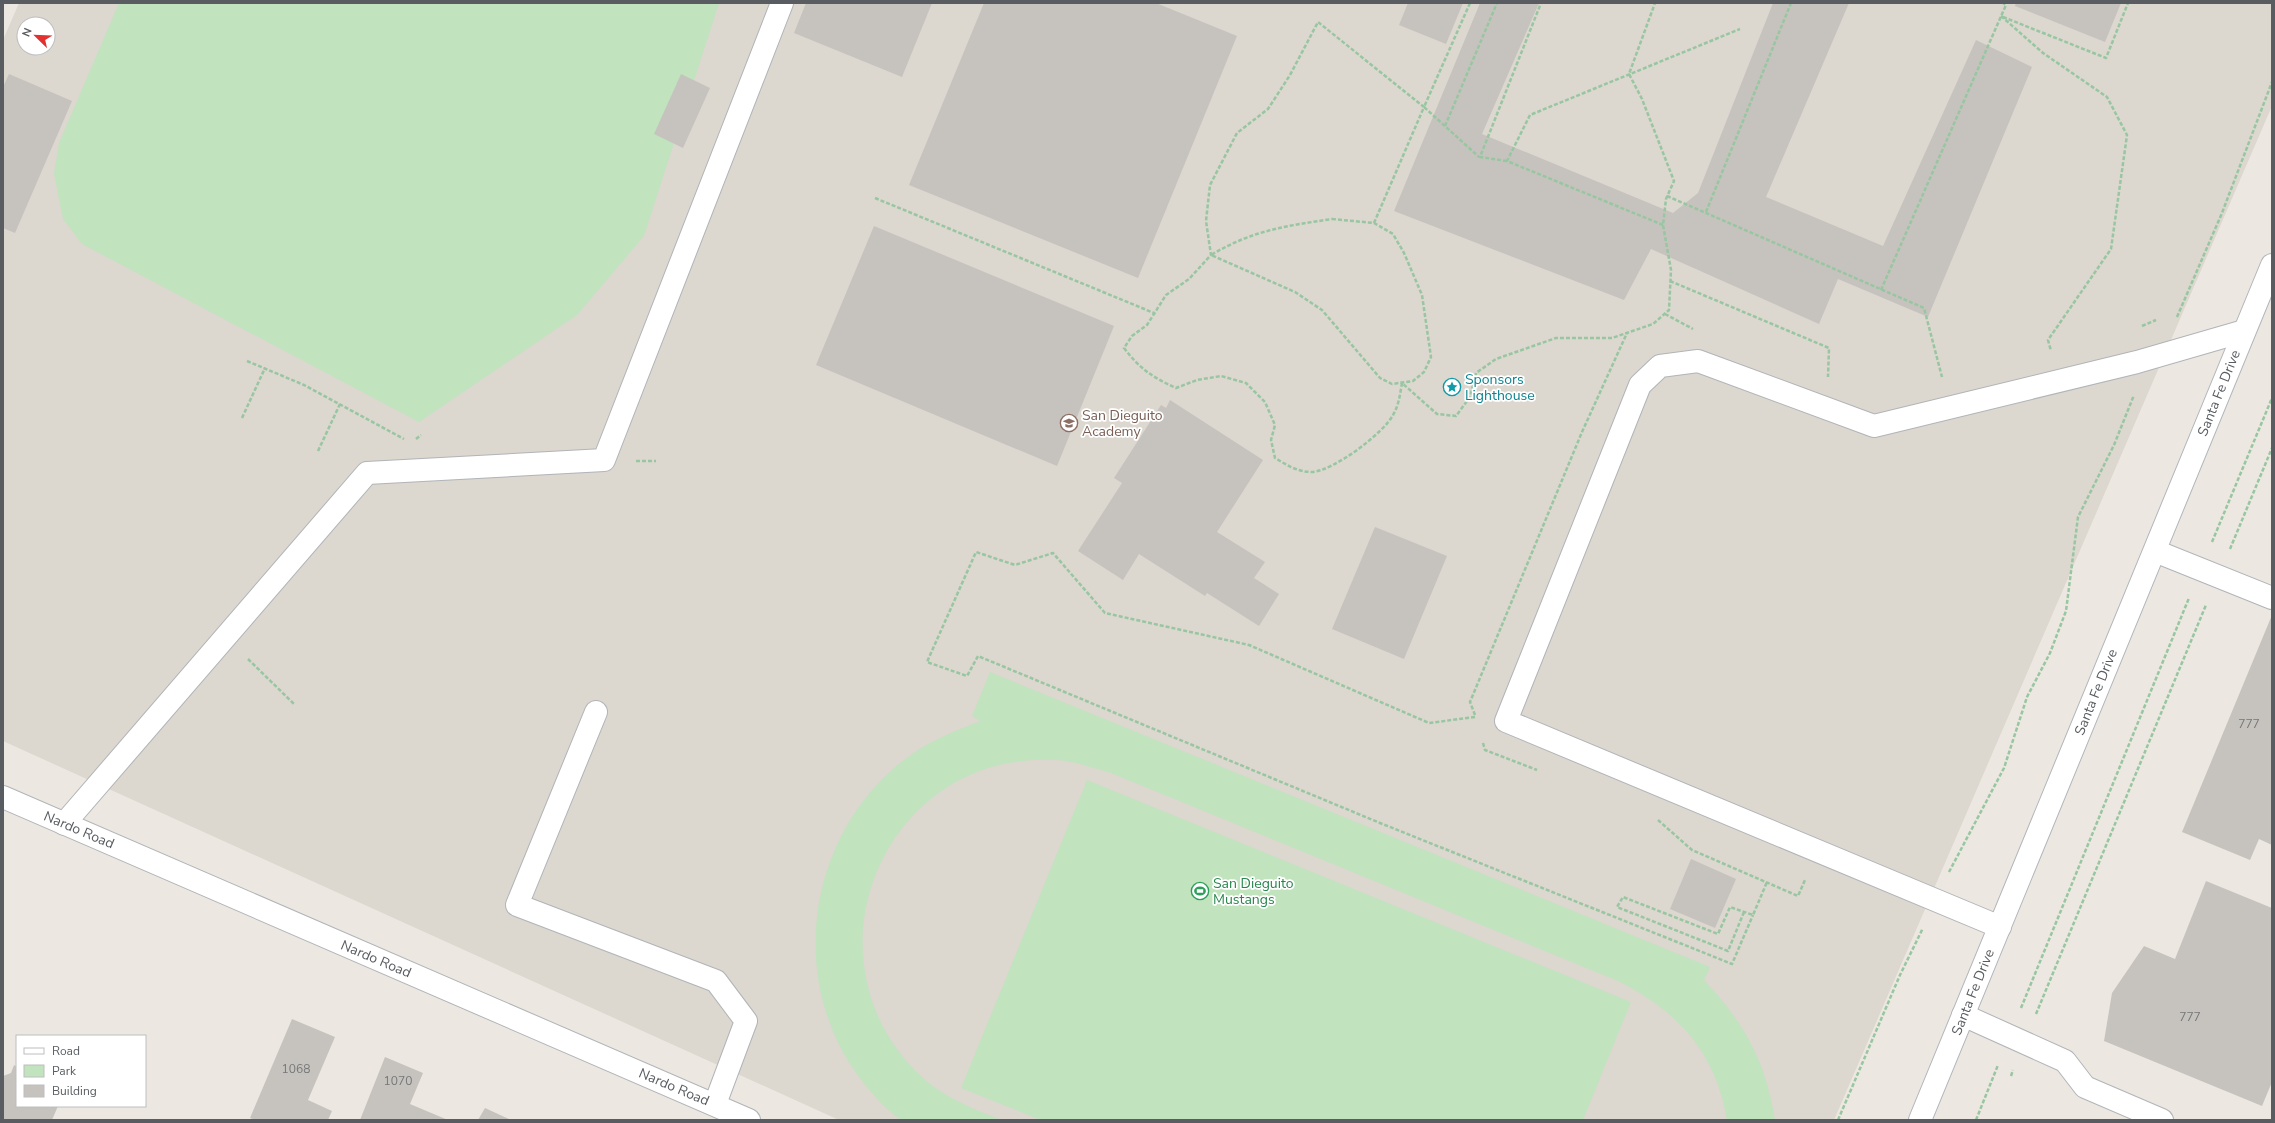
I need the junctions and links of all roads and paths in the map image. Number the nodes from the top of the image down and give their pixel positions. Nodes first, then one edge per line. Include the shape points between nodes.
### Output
1 (782, 3) edge
2 (1470, 3) edge
3 (1497, 3) edge
4 (1541, 3) edge
5 (1655, 3) edge
6 (1791, 3) edge
7 (2003, 3) edge
8 (2128, 3) edge
9 (2007, 4) edge
10 (2001, 16) junction
11 (1740, 29) dead end
12 (1629, 74) junction
13 (2272, 82) edge
14 (1424, 107) junction
15 (1445, 126) junction
16 (1480, 157) junction
17 (1507, 161) junction
18 (1667, 196) junction
19 (875, 198) dead end
20 (1706, 212) junction
21 (1374, 223) junction
22 (1663, 225) junction
23 (1211, 255) junction
24 (2272, 265) edge
25 (1670, 281) junction
26 (1881, 290) junction
27 (1154, 312) junction
28 (1665, 314) junction
29 (2156, 320) dead end
30 (2135, 329) dead end
31 (1697, 331) dead end
32 (2244, 331) junction
33 (1627, 332) junction
34 (2046, 355) dead end
35 (2157, 357) junction
36 (247, 360) dead end
37 (265, 368) junction
38 (1948, 375) dead end
39 (1943, 377) junction
40 (1936, 379) dead end
41 (1402, 383) junction
42 (1828, 384) dead end
43 (2272, 398) edge
44 (340, 404) junction
45 (242, 418) dead end
46 (421, 435) dead end
47 (318, 452) dead end
48 (2155, 550) junction
49 (2201, 569) junction
50 (2272, 598) edge
51 (225, 637) junction
52 (2169, 696) dead end
53 (294, 704) dead end
54 (596, 712) dead end
55 (1475, 717) junction
56 (1477, 723) dead end
57 (1481, 736) dead end
58 (1544, 773) dead end
59 (3, 797) edge
60 (64, 824) junction
61 (1670, 824) dead end
62 (1798, 877) dead end
63 (1805, 880) junction
64 (1767, 882) junction
65 (1812, 882) dead end
66 (1936, 900) junction
67 (1744, 912) junction
68 (1753, 915) junction
69 (2000, 927) junction
70 (1963, 1015) junction
71 (2017, 1039) junction
72 (2011, 1076) dead end
73 (715, 1104) junction
74 (749, 1120) edge
75 (1838, 1120) edge
76 (1920, 1120) edge
77 (1976, 1120) edge
78 (2162, 1120) edge

1 - 51 main road via 604,460 367,473
2 - 14 path
3 - 15 path
4 - 16 path
5 - 12 path
6 - 20 path
7 - 9 path
8 - 10 path via 2106,58
9 - 10 path
10 - 26 path
10 - 34 path via 2043,53 2107,97 2127,135 2111,249 2048,340 2052,354
11 - 12 path
12 - 17 path via 1530,115
12 - 18 path via 1642,99 1674,181
13 - 35 path via 2222,213
14 - 15 path
14 - 21 path
14 - 23 path via 1318,22 1272,103 1237,133 1210,185 1206,221
15 - 16 path
16 - 17 path
17 - 22 path
18 - 20 path
18 - 22 path
19 - 27 path
20 - 26 path
21 - 23 path via 1332,219 1274,227 1230,244
21 - 41 path via 1393,234 1422,295 1431,357 1424,372 1414,381
22 - 25 path via 1671,270
23 - 27 path via 1189,279 1166,295
23 - 41 path via 1295,292 1322,310 1380,378 1392,384
24 - 32 main road, Santa Fe Drive
25 - 28 path via 1669,310
25 - 42 path via 1829,348
26 - 39 path via 1924,308
27 - 41 path via 1147,325 1132,336 1124,348 1134,362 1152,376 1176,388 1197,380 1221,376 1246,383 1265,402 1275,425 1271,440 1275,458 1293,469 1313,472 1346,459 1368,442 1393,416 1400,400
28 - 31 path
28 - 33 path via 1653,324
29 - 30 path
32 - 35 main road
32 - 48 main road, Santa Fe Drive
33 - 41 path via 1612,338 1556,338 1496,360 1476,373 1470,397 1456,416 1437,414
33 - 55 path via 1582,432 1470,702
35 - 66 path via 2140,380 2114,445 2078,517 2066,611 2050,653 2027,697 2004,768
35 - 66 main road via 1874,426 1698,361 1660,366 1640,385 1506,721
36 - 37 path
37 - 44 path
37 - 45 path
38 - 39 path
39 - 40 path
43 - 49 path
44 - 46 path via 411,443
44 - 47 path
48 - 49 main road
48 - 69 main road, Santa Fe Drive
49 - 50 main road
49 - 71 path
51 - 53 path
51 - 60 main road
52 - 71 path
54 - 73 main road via 517,905 716,982 746,1021
55 - 56 path
55 - 68 path via 1428,723 1249,645 1105,613 1052,553 1015,565 976,552 927,662 967,676 978,656 1380,823 1732,964
57 - 58 path via 1485,750
59 - 60 main road, Nardo Road
60 - 73 main road, Nardo Road
61 - 64 path via 1655,818 1692,850
62 - 63 path
63 - 64 path via 1798,896
63 - 65 path
64 - 68 path
66 - 69 main road
66 - 75 path via 1900,975
67 - 67 path via 1730,907 1718,934 1623,897 1618,906 1728,951
67 - 68 path
69 - 70 main road, Santa Fe Drive
70 - 71 main road
70 - 76 main road, Santa Fe Drive
71 - 72 path
71 - 77 path
71 - 78 main road via 2065,1061 2085,1087
73 - 74 main road, Nardo Road

